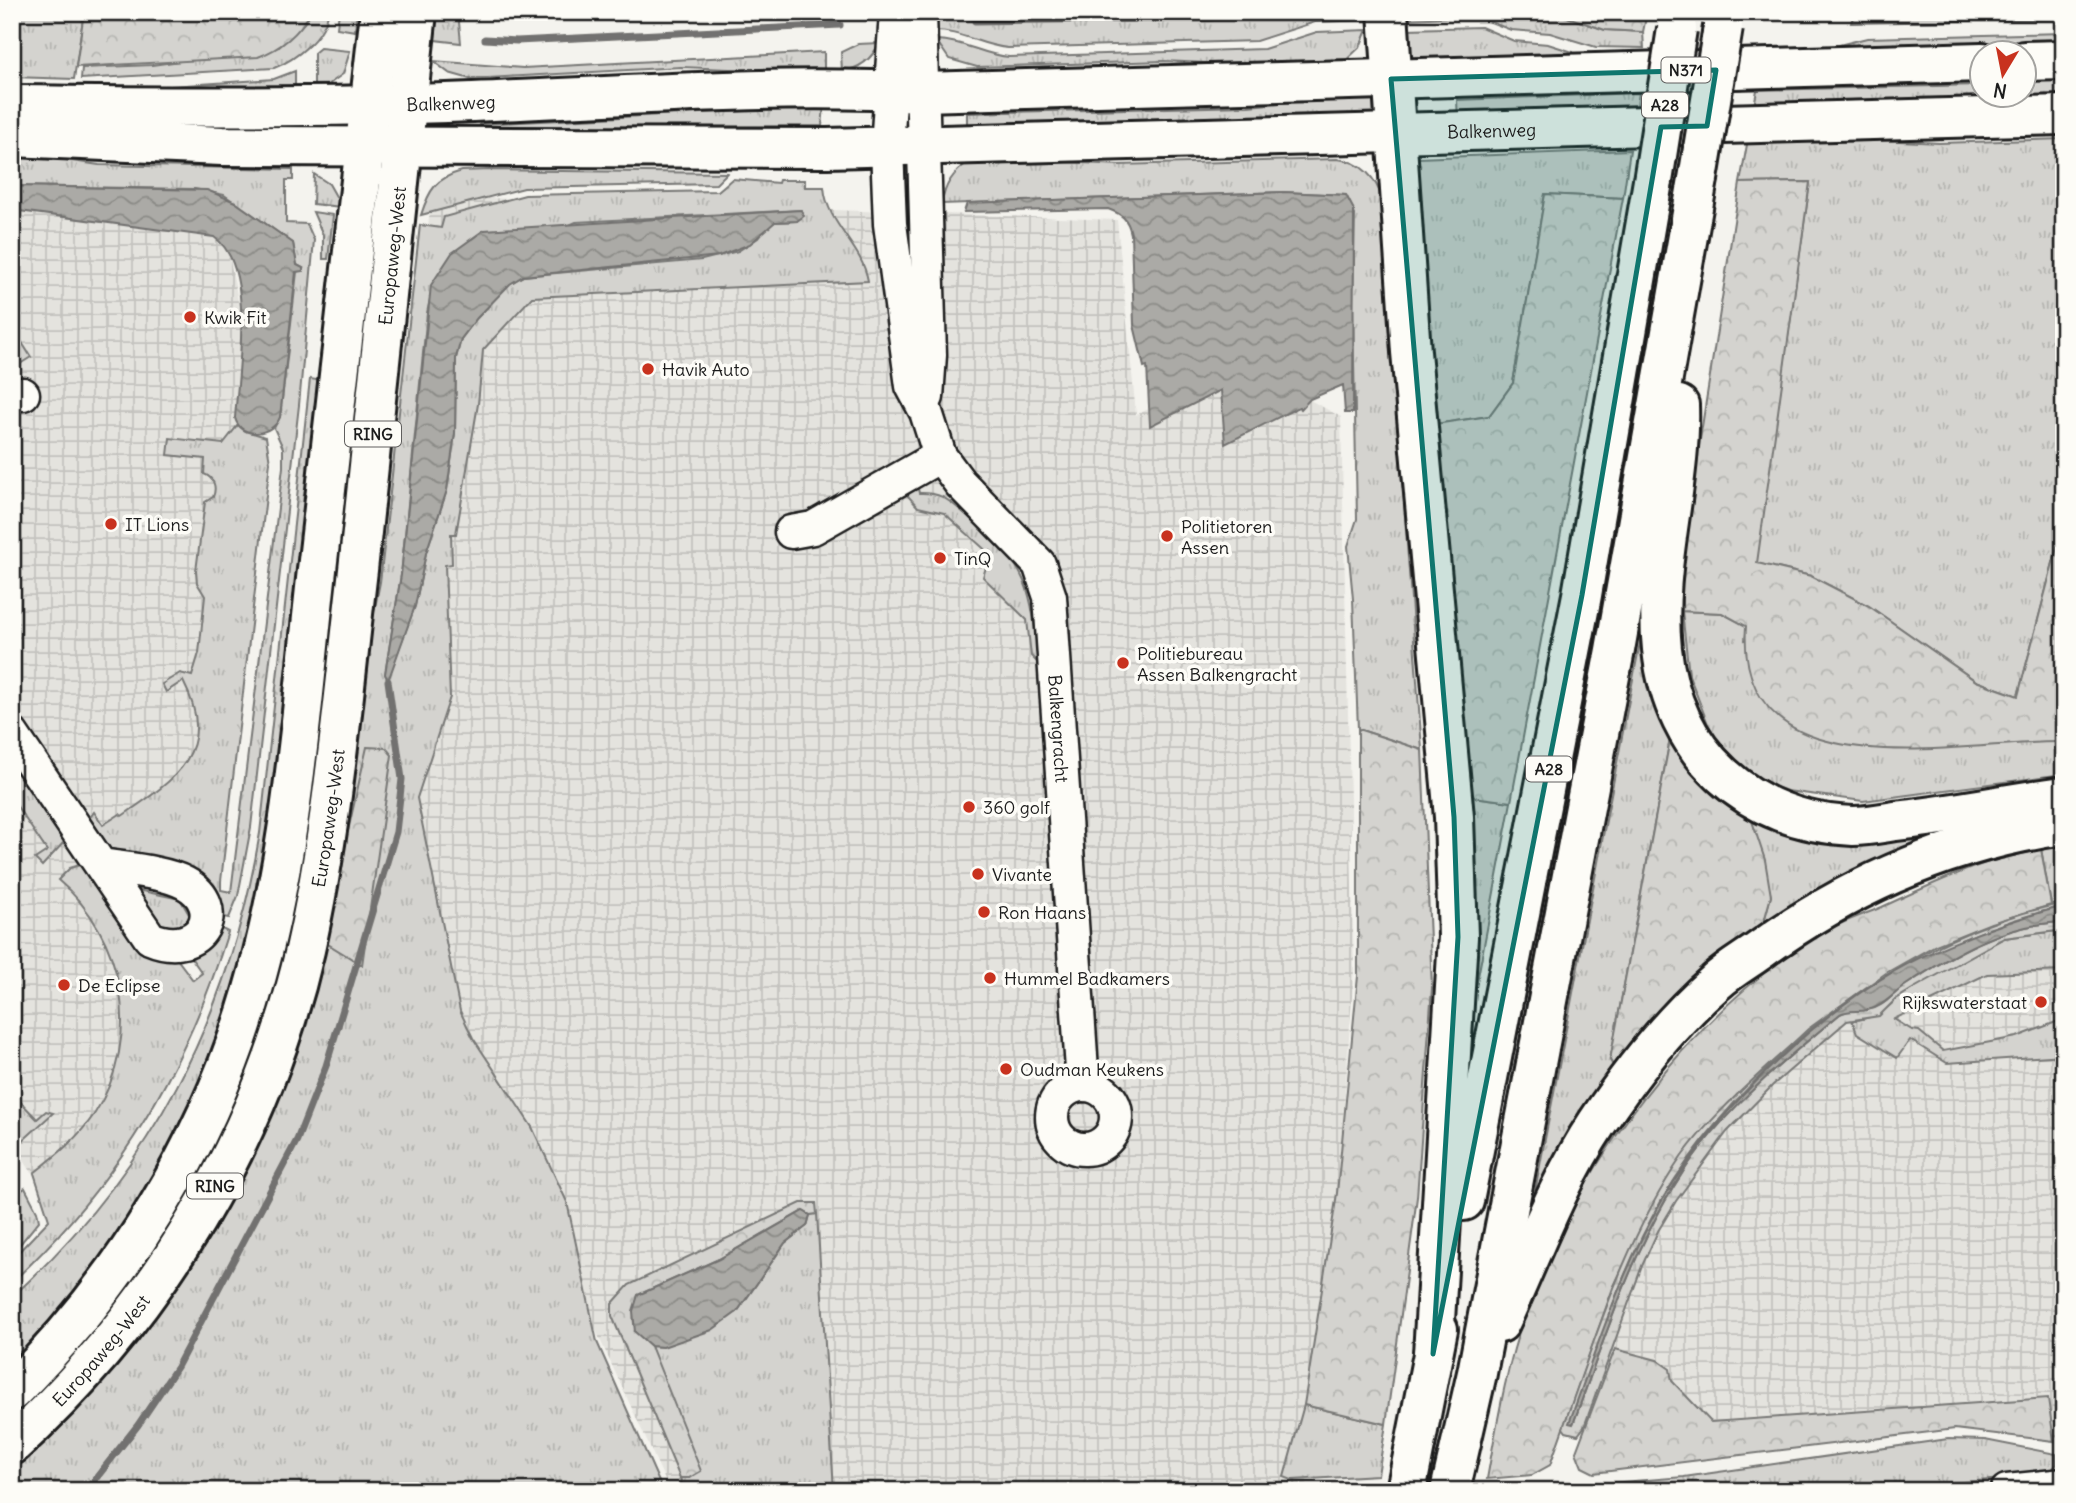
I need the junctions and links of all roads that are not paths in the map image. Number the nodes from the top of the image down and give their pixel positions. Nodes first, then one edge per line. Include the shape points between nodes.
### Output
1 (380, 12) edge
2 (417, 12) edge
3 (896, 12) edge
4 (920, 12) edge
5 (1388, 12) edge
6 (1679, 20) edge
7 (1724, 20) edge
8 (2064, 60) edge
9 (2038, 61) edge
10 (1968, 62) edge
11 (1391, 79) junction
12 (907, 91) junction
13 (408, 104) junction
14 (12, 105) edge
15 (368, 105) junction
16 (2064, 115) edge
17 (1396, 134) junction
18 (12, 137) edge
19 (363, 147) junction
20 (405, 147) junction
21 (905, 147) junction
22 (1676, 308) junction
23 (940, 456) junction
24 (791, 532) dead end
25 (12, 734) edge
26 (2064, 796) edge
27 (2064, 825) edge
28 (101, 864) dead end
29 (1083, 1085) dead end
30 (1433, 1354) junction
31 (1476, 1373) junction
32 (12, 1391) edge
33 (12, 1445) edge
34 (2064, 1485) edge
35 (1406, 1491) edge
36 (1450, 1491) edge
37 (2007, 1491) edge

1 - 15 main road, RING
2 - 13 main road, RING
3 - 12 street
4 - 12 street
5 - 11 main road, A28
6 - 30 main road, A28, bridge via 1582,595
7 - 22 main road, A28, bridge
8 - 9 main road
10 - 11 main road, Balkenweg / N371
11 - 12 main road, Balkenweg
11 - 17 main road, A28
12 - 13 main road, Balkenweg via 661,92
12 - 21 street
13 - 15 main road, Balkenweg
13 - 20 main road, Europaweg-West / RING
14 - 15 main road, Balkenweg
15 - 19 main road, Europaweg-West / RING
16 - 17 main road, Balkenweg
17 - 21 main road, Balkenweg
17 - 30 main road, A28 via 1454,817 1458,924
18 - 19 main road, Balkenweg
19 - 20 main road, Balkenweg
19 - 32 main road, Europaweg-West / RING via 285,841 252,994 227,1067 184,1161 156,1208 90,1306
20 - 21 main road, Balkenweg
20 - 33 main road, Europaweg-West / RING via 335,765 317,895 291,1002 235,1147 171,1262 95,1362
21 - 23 street, Balkengracht via 890,224 912,386
22 - 26 main road, A28 via 1680,433 1662,597 1662,649 1678,716 1698,749 1722,777 1747,796 1790,816 1853,826
22 - 31 main road, A28 via 1613,664
23 - 24 street via 813,528
23 - 29 street, Balkengracht via 960,483 1039,564 1050,597
25 - 28 street
27 - 31 main road, A28 via 2022,831 1902,868 1804,918 1716,981 1653,1046 1596,1125 1549,1210
30 - 35 main road, A28
31 - 36 main road, A28
34 - 37 street

